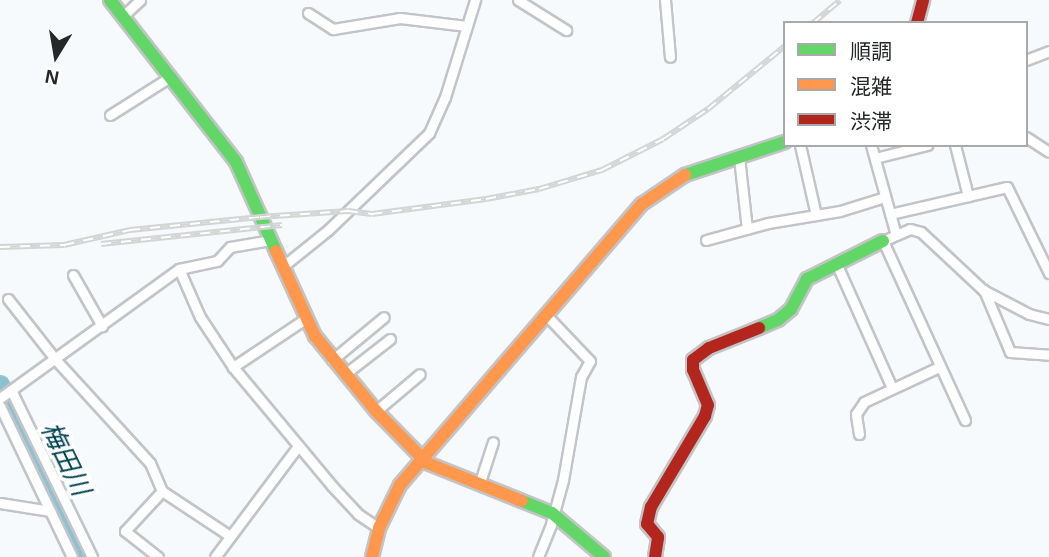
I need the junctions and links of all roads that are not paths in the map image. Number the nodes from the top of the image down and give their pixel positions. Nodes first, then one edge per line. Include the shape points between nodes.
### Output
1 (110, 0) edge
2 (141, 0) edge
3 (475, 0) edge
4 (518, 0) edge
5 (665, 0) edge
6 (923, 0) edge
7 (308, 13) dead end
8 (124, 15) junction
9 (918, 21) edge
10 (467, 26) junction
11 (566, 30) dead end
12 (1049, 51) edge
13 (670, 58) dead end
14 (1028, 59) edge
15 (170, 77) junction
16 (110, 115) dead end
17 (1028, 138) edge
18 (783, 143) edge
19 (800, 147) edge
20 (872, 147) edge
21 (918, 147) edge
22 (956, 147) edge
23 (1049, 152) edge
24 (739, 157) junction
25 (875, 158) junction
26 (968, 196) junction
27 (885, 197) junction
28 (890, 214) junction
29 (816, 215) junction
30 (747, 229) junction
31 (896, 235) junction
32 (271, 240) junction
33 (706, 240) dead end
34 (883, 241) junction
35 (837, 265) junction
36 (282, 267) junction
37 (179, 269) junction
38 (1049, 274) edge
39 (73, 275) dead end
40 (1049, 282) edge
41 (984, 290) junction
42 (8, 299) dead end
43 (547, 316) junction
44 (384, 317) dead end
45 (305, 319) junction
46 (1049, 319) edge
47 (102, 326) junction
48 (390, 339) dead end
49 (1049, 355) edge
50 (55, 359) junction
51 (332, 359) junction
52 (233, 367) junction
53 (939, 367) junction
54 (345, 374) junction
55 (420, 374) dead end
56 (892, 388) junction
57 (5, 394) edge
58 (0, 406) edge
59 (376, 411) junction
60 (965, 420) dead end
61 (859, 434) dead end
62 (493, 442) dead end
63 (298, 446) junction
64 (422, 457) junction
65 (479, 485) junction
66 (162, 491) junction
67 (0, 503) edge
68 (50, 511) junction
69 (552, 513) junction
70 (72, 517) junction
71 (59, 526) junction
72 (379, 528) junction
73 (230, 536) junction
74 (72, 557) edge
75 (92, 557) edge
76 (158, 557) edge
77 (215, 557) edge
78 (372, 557) edge
79 (538, 557) edge
80 (604, 557) edge
81 (655, 557) edge

1 - 8 street
2 - 8 street
3 - 10 street
4 - 11 street
5 - 13 street
6 - 9 street
7 - 10 street via 333,29 400,19
8 - 15 street
10 - 36 street via 429,133 328,230
12 - 14 street
15 - 16 street
15 - 32 street via 236,162
17 - 23 street
18 - 24 street
19 - 29 street
20 - 25 street
21 - 25 street
22 - 26 street
24 - 30 street
24 - 43 street via 688,173 655,192
25 - 27 street
26 - 28 street
26 - 38 street via 1007,187
27 - 28 street
27 - 29 street
28 - 31 street
29 - 30 street
30 - 33 street
31 - 34 street
31 - 41 street via 910,229 921,232
32 - 36 street
32 - 37 street via 230,247 217,261
34 - 35 street
34 - 53 street
35 - 56 street
35 - 81 street via 807,279 791,309 778,320 709,348 694,360 693,369 708,405 652,507 647,524 657,537
36 - 45 street
37 - 47 street
37 - 52 street via 200,317
38 - 40 street
39 - 47 street
41 - 46 street via 1029,314
41 - 49 street via 1010,352
42 - 50 street
43 - 64 street
43 - 69 street via 590,361 581,377 563,480
44 - 51 street
45 - 51 street
45 - 52 street
47 - 50 street
48 - 54 street
50 - 57 street
50 - 66 street via 150,463
51 - 54 street
52 - 63 street
53 - 56 street
53 - 60 street
54 - 59 street
55 - 59 street
56 - 61 street via 864,402 856,414
57 - 70 street
58 - 68 street
59 - 64 street
62 - 65 street
63 - 72 street via 358,514
63 - 73 street
64 - 65 street
64 - 72 street via 400,485
65 - 69 street
66 - 73 street
66 - 76 street via 125,531
67 - 68 street
68 - 71 street
69 - 79 street
69 - 80 street
70 - 71 street
70 - 75 street
71 - 74 street
72 - 78 street
73 - 77 street

